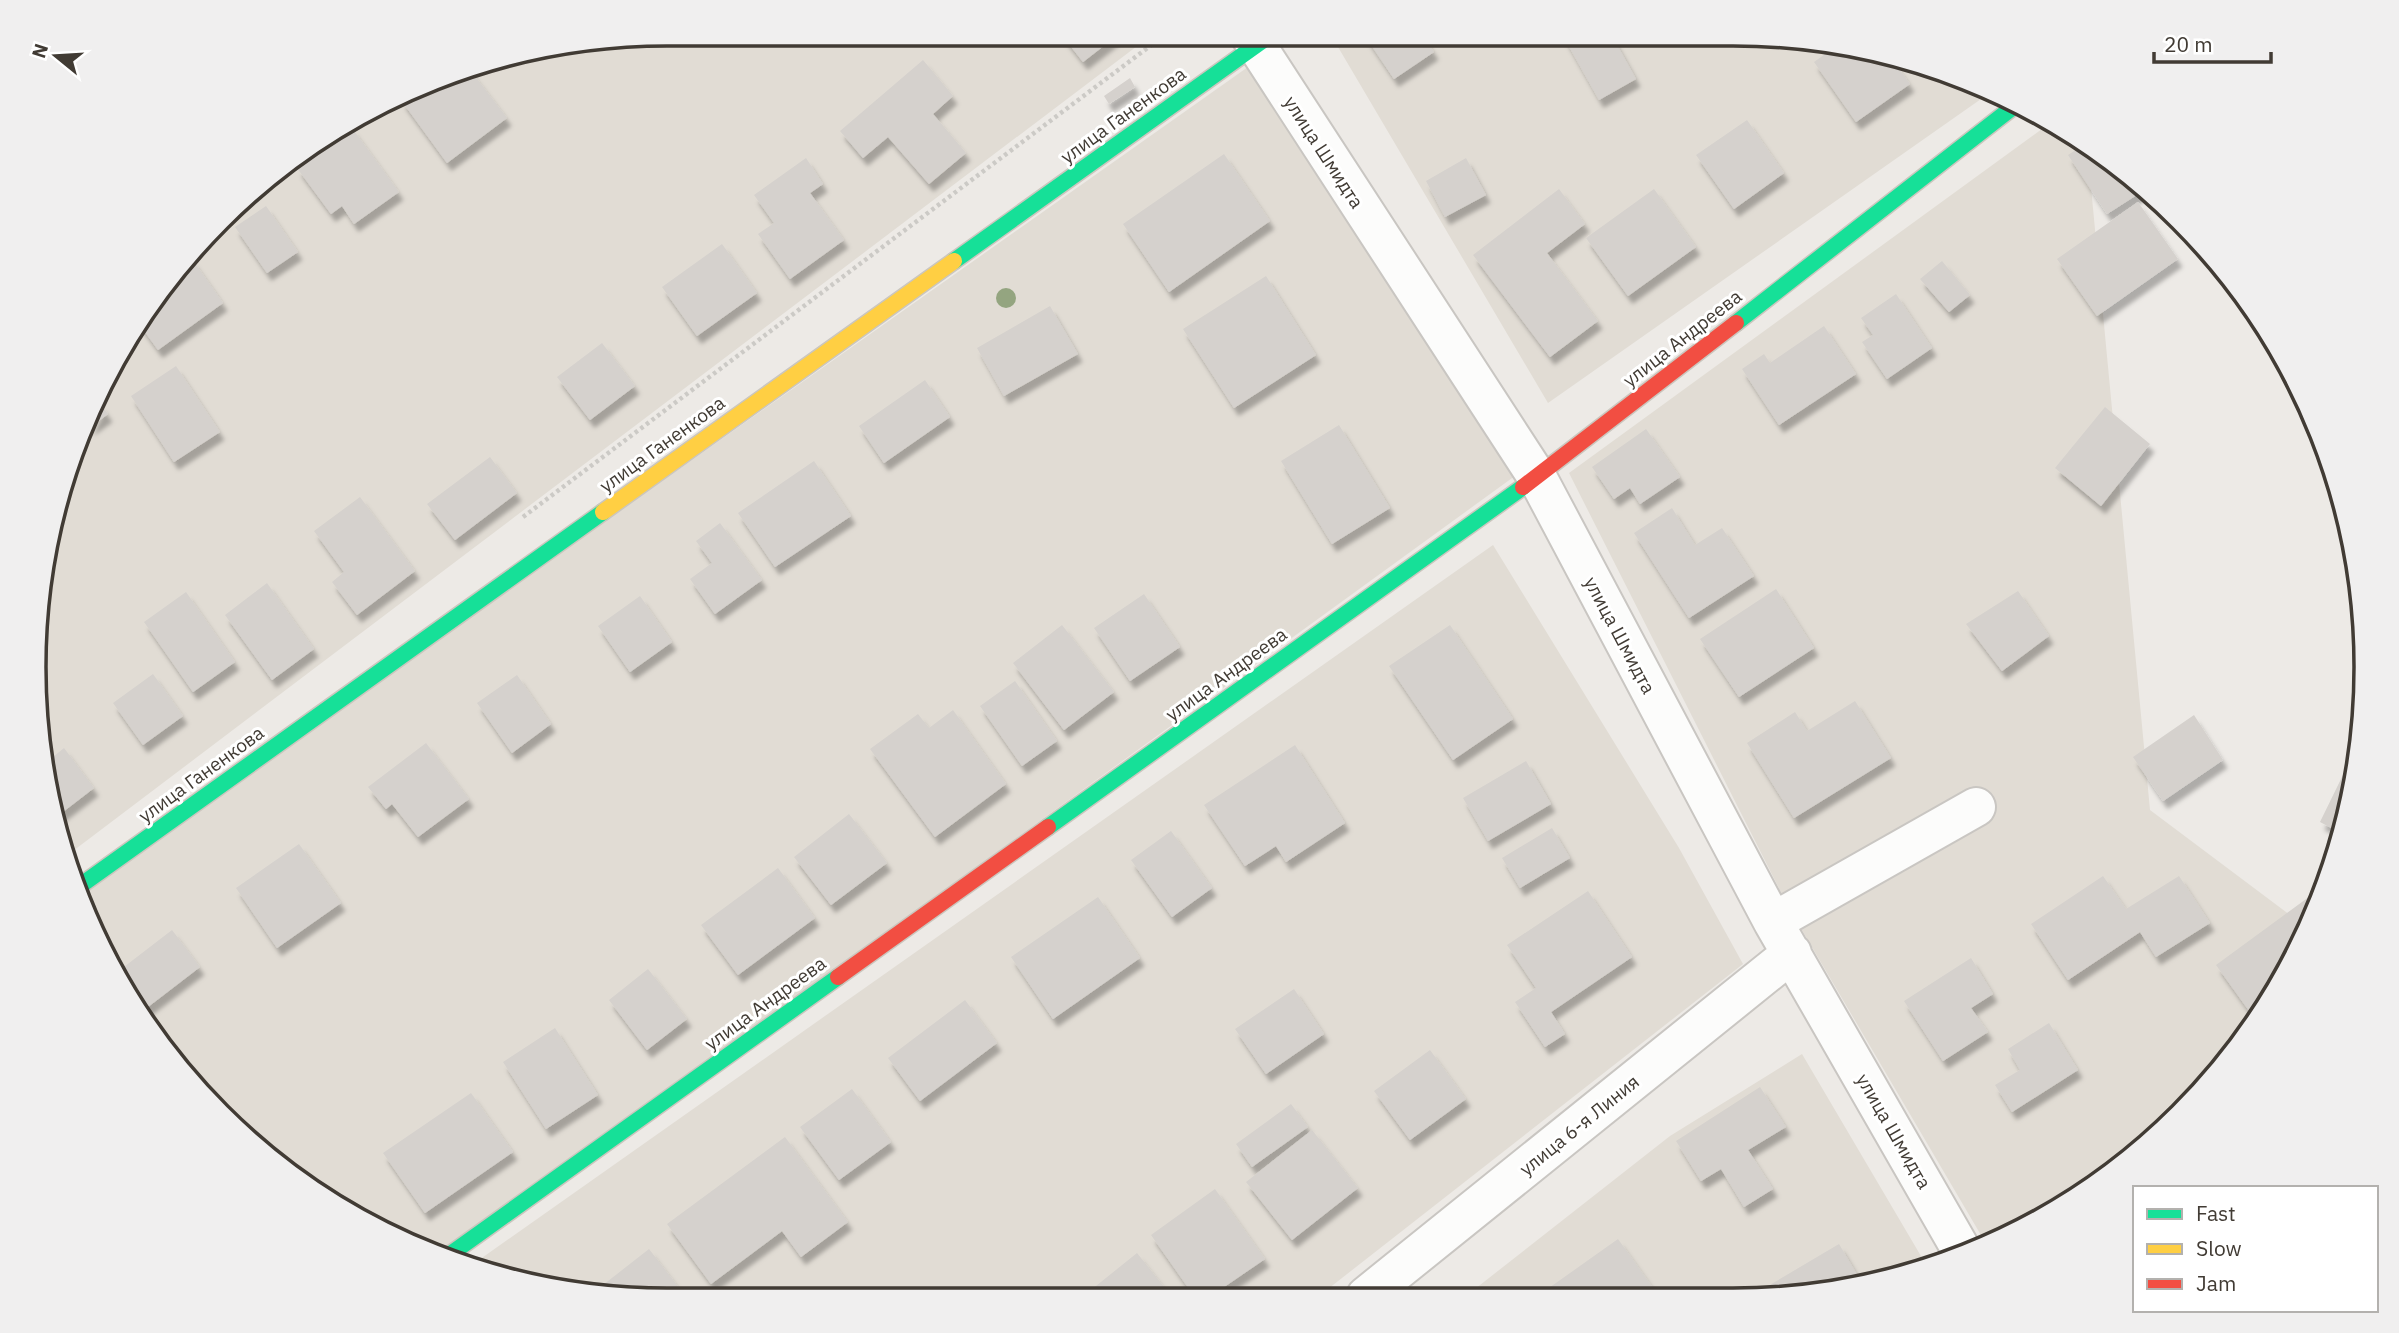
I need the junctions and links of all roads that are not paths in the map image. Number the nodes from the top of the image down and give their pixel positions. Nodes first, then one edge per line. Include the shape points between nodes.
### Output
1 (1247, 46) edge
2 (1263, 46) edge
3 (2008, 111) edge
4 (1537, 477) junction
5 (1976, 807) dead end
6 (85, 883) edge
7 (1782, 938) junction
8 (1958, 1245) edge
9 (456, 1250) edge
10 (1375, 1288) edge

1 - 6 street, улица Ганенкова
2 - 4 street, улица Шмидта
3 - 4 street, улица Андреева
4 - 7 street, улица Шмидта
4 - 9 street, улица Андреева
5 - 7 street, улица 6-я Линия
7 - 8 street, улица Шмидта
7 - 10 street, улица 6-я Линия

